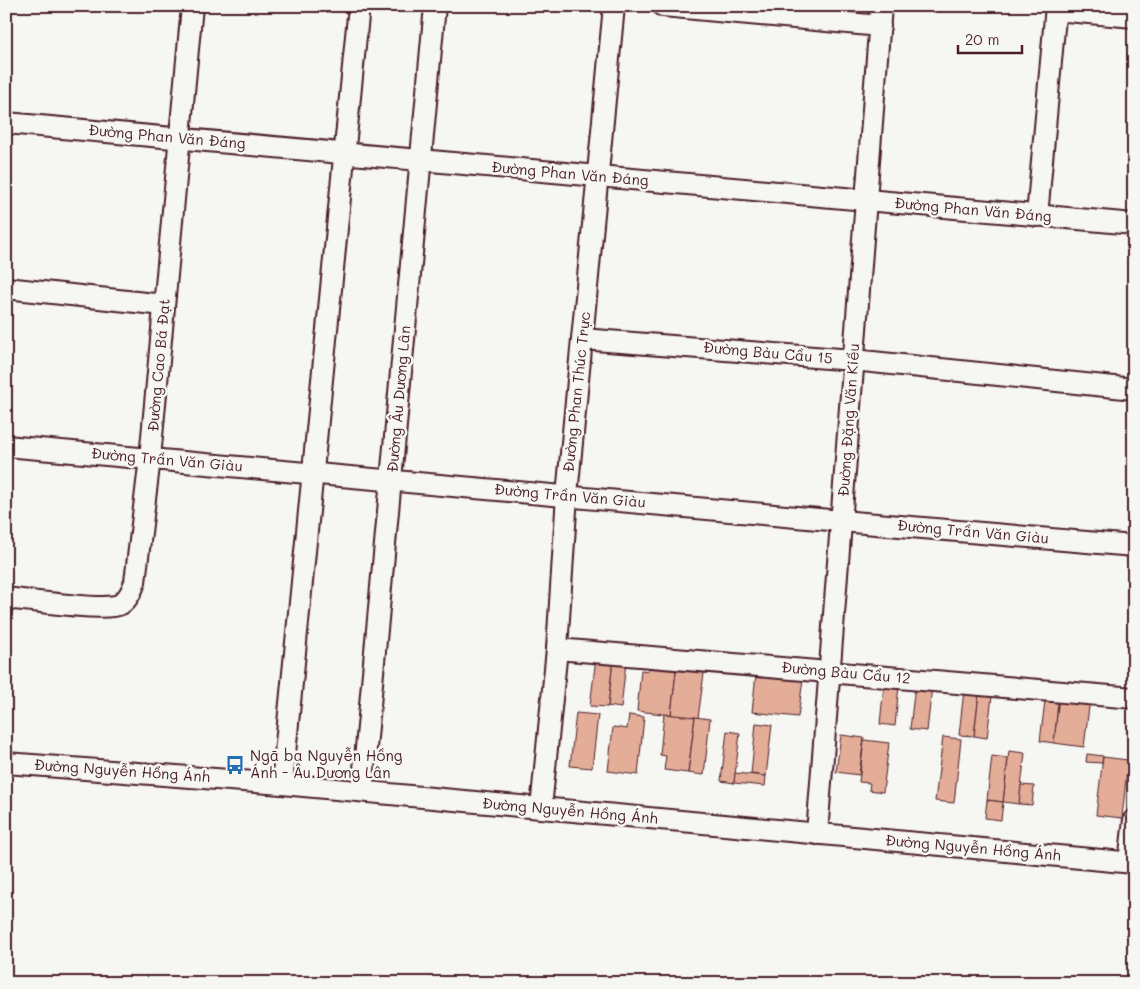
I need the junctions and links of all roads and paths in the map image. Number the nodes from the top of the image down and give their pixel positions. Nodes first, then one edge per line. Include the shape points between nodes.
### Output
1 (192, 6) edge
2 (359, 6) edge
3 (435, 6) edge
4 (614, 6) edge
5 (663, 6) edge
6 (882, 6) edge
7 (1056, 8) edge
8 (1134, 17) edge
9 (880, 26) junction
10 (6, 123) edge
11 (180, 138) junction
12 (344, 153) junction
13 (421, 159) junction
14 (598, 177) junction
15 (866, 201) junction
16 (1037, 216) junction
17 (1134, 224) edge
18 (6, 288) edge
19 (164, 305) junction
20 (582, 338) junction
21 (853, 360) junction
22 (1134, 389) edge
23 (6, 446) edge
24 (150, 458) junction
25 (313, 473) junction
26 (391, 480) junction
27 (567, 495) junction
28 (841, 522) junction
29 (1134, 546) edge
30 (6, 598) edge
31 (557, 649) junction
32 (830, 672) junction
33 (1134, 698) edge
34 (6, 763) edge
35 (282, 784) junction
36 (362, 791) junction
37 (541, 808) junction
38 (1134, 820) edge
39 (817, 834) junction
40 (1132, 863) edge

1 - 11 street, Đường Cao Bá Đạt
2 - 12 street
3 - 13 street, Đường Âu Dương Lân
4 - 14 street, Đường Phan Thúc Trực
5 - 9 street
6 - 9 street, Đường Đặng Văn Kiều
7 - 8 street
7 - 16 street
9 - 15 street, Đường Đặng Văn Kiều
10 - 11 street, Đường Phan Văn Đáng
11 - 12 street, Đường Phan Văn Đáng
11 - 19 street, Đường Cao Bá Đạt
12 - 13 street, Đường Phan Văn Đáng
12 - 25 street
13 - 14 street, Đường Phan Văn Đáng
13 - 26 street, Đường Âu Dương Lân
14 - 15 street, Đường Phan Văn Đáng
14 - 20 street, Đường Phan Thúc Trực
15 - 16 street, Đường Phan Văn Đáng
15 - 21 street, Đường Đặng Văn Kiều
16 - 17 street, Đường Phan Văn Đáng
18 - 19 street
19 - 24 street, Đường Cao Bá Đạt
20 - 21 street, Đường Bàu Cầu 15
20 - 27 street, Đường Phan Thúc Trực
21 - 22 street, Đường Bàu Cầu 15
21 - 28 street, Đường Đặng Văn Kiều
23 - 24 street, Đường Trần Văn Giàu
24 - 25 street, Đường Trần Văn Giàu
24 - 30 street, Đường Cao Bá Đạt via 135,582 130,596 119,605 99,607
25 - 26 street, Đường Trần Văn Giàu
25 - 35 street
26 - 27 street, Đường Trần Văn Giàu
26 - 36 street, Đường Âu Dương Lân
27 - 28 street, Đường Trần Văn Giàu
27 - 31 street, Đường Phan Thúc Trực
28 - 29 street, Đường Trần Văn Giàu
28 - 32 street, Đường Đặng Văn Kiều
31 - 32 street, Đường Bàu Cầu 12
31 - 37 street, Đường Phan Thúc Trực
32 - 33 street, Đường Bàu Cầu 12
32 - 39 street, Đường Đặng Văn Kiều
34 - 35 street, Đường Nguyễn Hồng Ánh
35 - 36 street, Đường Nguyễn Hồng Ánh
36 - 37 street, Đường Nguyễn Hồng Ánh
37 - 39 street, Đường Nguyễn Hồng Ánh
38 - 40 street
39 - 40 street, Đường Nguyễn Hồng Ánh

